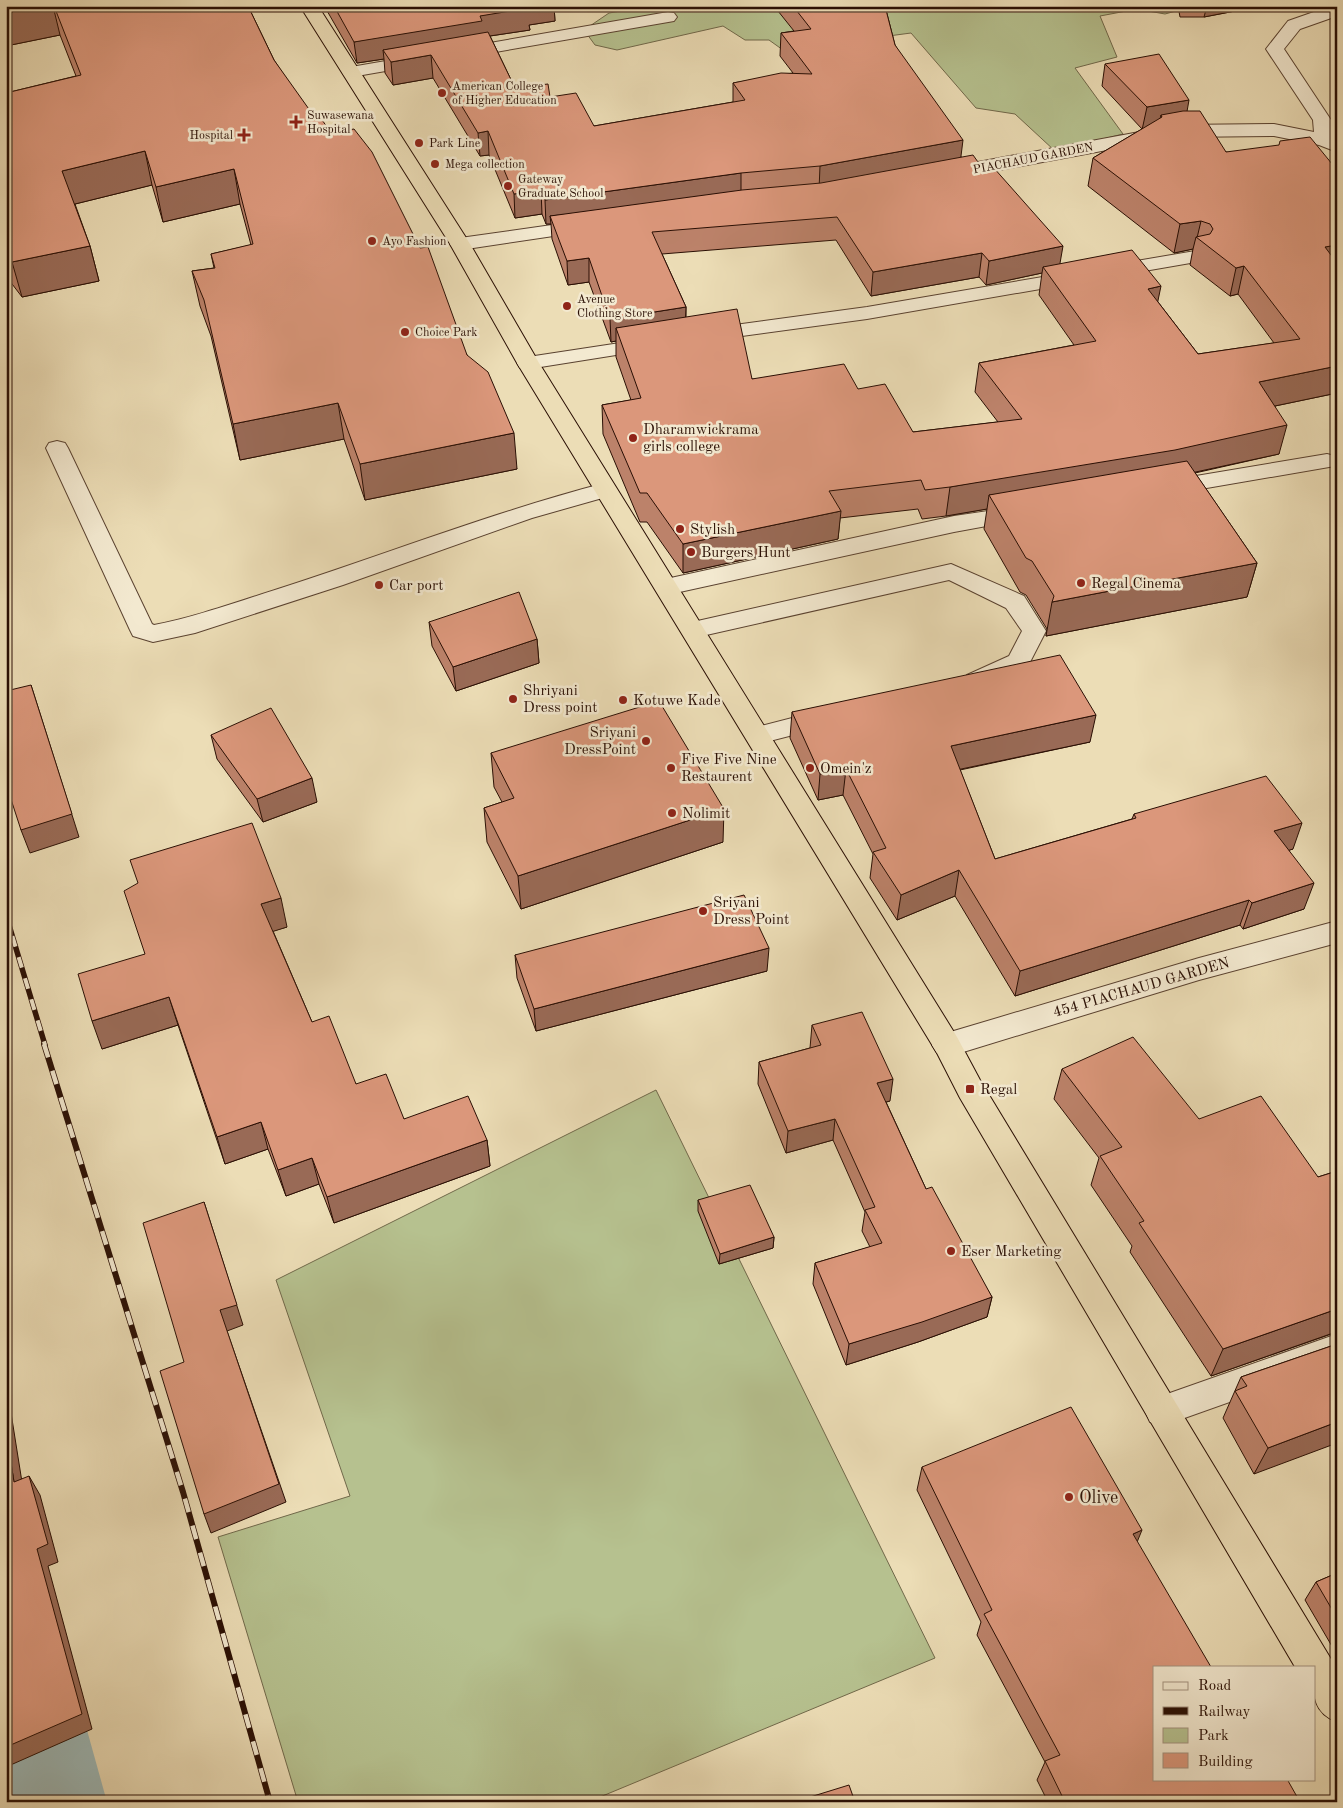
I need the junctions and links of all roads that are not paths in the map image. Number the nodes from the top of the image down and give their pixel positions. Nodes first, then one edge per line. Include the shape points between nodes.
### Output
1 (309, 6) edge
2 (1337, 10) edge
3 (668, 17) dead end
4 (351, 72) junction
5 (1331, 143) edge
6 (926, 178) edge
7 (605, 224) edge
8 (460, 244) junction
9 (1194, 257) dead end
10 (528, 363) junction
11 (57, 448) dead end
12 (1327, 461) dead end
13 (605, 490) junction
14 (1141, 493) edge
15 (1043, 509) edge
16 (666, 587) junction
17 (693, 630) junction
18 (956, 686) edge
19 (852, 712) edge
20 (758, 735) junction
21 (1337, 932) edge
22 (946, 1045) junction
23 (1337, 1349) edge
24 (1162, 1411) junction
25 (1327, 1670) edge
26 (1337, 1704) edge

1 - 4 highway
2 - 5 street via 1294,25 1275,49 1322,120
3 - 4 street
4 - 8 highway
5 - 6 street, PIACHAUD GARDEN via 1274,130 1177,131
7 - 8 street
8 - 10 highway
9 - 10 street via 867,313
10 - 13 highway
11 - 13 street via 142,630 152,634 186,627 335,579 524,512
12 - 14 street
13 - 16 highway
15 - 16 street via 954,524
16 - 17 highway
17 - 18 street via 951,572 1015,602 1034,631 1018,662 974,682
17 - 20 highway
19 - 20 street
20 - 22 highway
21 - 22 street, 454 PIACHAUD GARDEN via 1199,969
22 - 24 highway
23 - 24 street
24 - 25 highway
25 - 26 highway

